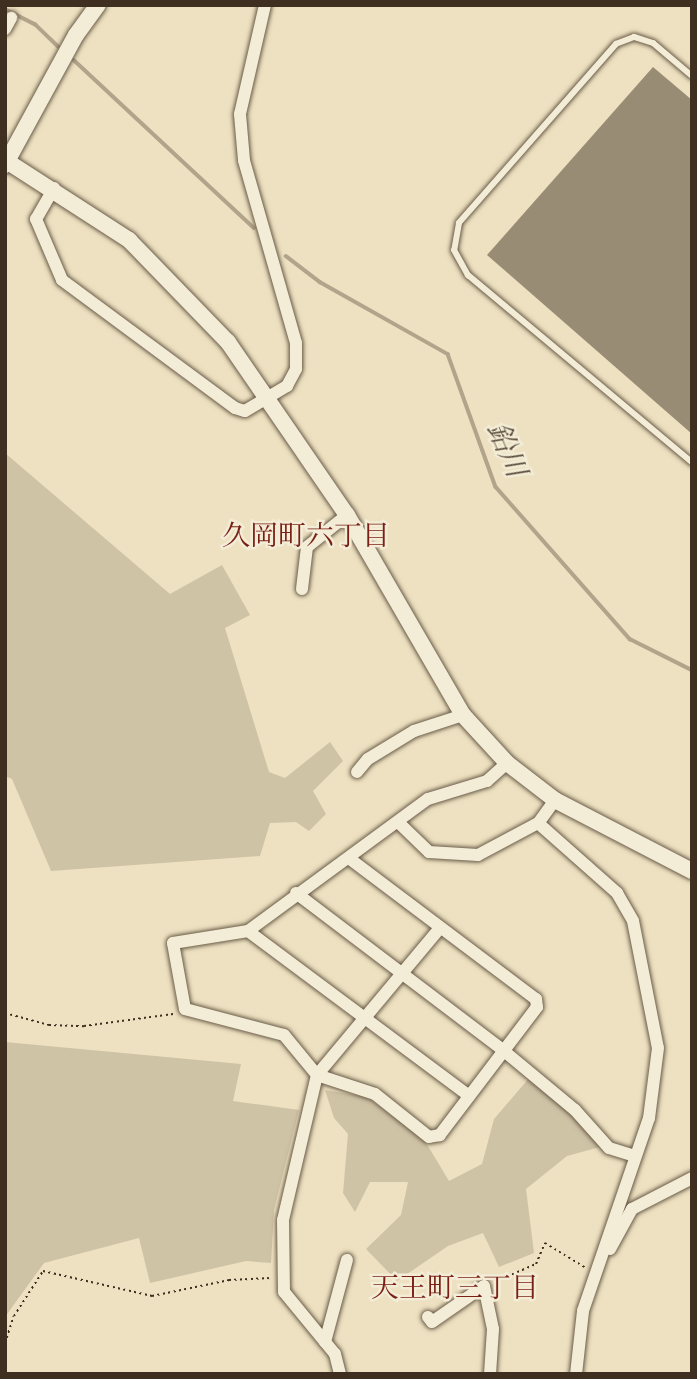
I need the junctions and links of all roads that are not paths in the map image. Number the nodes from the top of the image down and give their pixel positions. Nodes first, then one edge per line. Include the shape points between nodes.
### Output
1 (98, 5) edge
2 (265, 5) edge
3 (692, 76) edge
4 (6, 162) edge
5 (54, 188) junction
6 (269, 397) junction
7 (692, 463) edge
8 (347, 515) junction
9 (302, 589) dead end
10 (463, 715) junction
11 (507, 763) junction
12 (358, 772) dead end
13 (555, 800) junction
14 (398, 822) junction
15 (538, 823) junction
16 (350, 859) junction
17 (692, 872) edge
18 (296, 894) junction
19 (440, 928) junction
20 (247, 931) junction
21 (402, 972) junction
22 (366, 1019) junction
23 (504, 1051) junction
24 (317, 1075) junction
25 (469, 1096) junction
26 (635, 1156) junction
27 (692, 1178) edge
28 (603, 1257) junction
29 (347, 1260) dead end
30 (428, 1317) dead end
31 (325, 1342) junction
32 (340, 1374) edge
33 (490, 1374) edge
34 (576, 1374) edge

1 - 4 street
2 - 6 street via 240,114 244,160 296,343 296,369 287,386
3 - 7 lane via 653,43 634,37 616,44 459,223 454,250 468,275
4 - 5 street
5 - 6 street via 128,240 228,342
5 - 6 street via 36,219 62,280 235,408 245,411
6 - 8 street
8 - 9 street via 307,547
8 - 10 street
10 - 11 street
10 - 12 street via 414,732 368,759
11 - 13 street
11 - 14 street via 487,781 428,799
13 - 15 street
13 - 17 street
14 - 15 street via 429,852 478,855
14 - 16 street
15 - 26 street via 617,893 633,921 658,1048 654,1096
16 - 18 street
16 - 19 street
18 - 20 street
18 - 21 street
19 - 21 street
19 - 23 street via 536,999 537,1007
20 - 22 street
20 - 24 street via 173,943 178,982 191,1013 284,1035
21 - 22 street
21 - 23 street
22 - 24 street
22 - 25 street
23 - 25 street
23 - 26 street via 575,1110 609,1148
24 - 25 street via 375,1094 429,1137 440,1135
24 - 31 street via 283,1220 280,1280 300,1318
26 - 28 street
27 - 28 street via 632,1209
28 - 34 street via 583,1311
29 - 31 street
30 - 33 street via 432,1322 484,1286 493,1329
31 - 32 street

